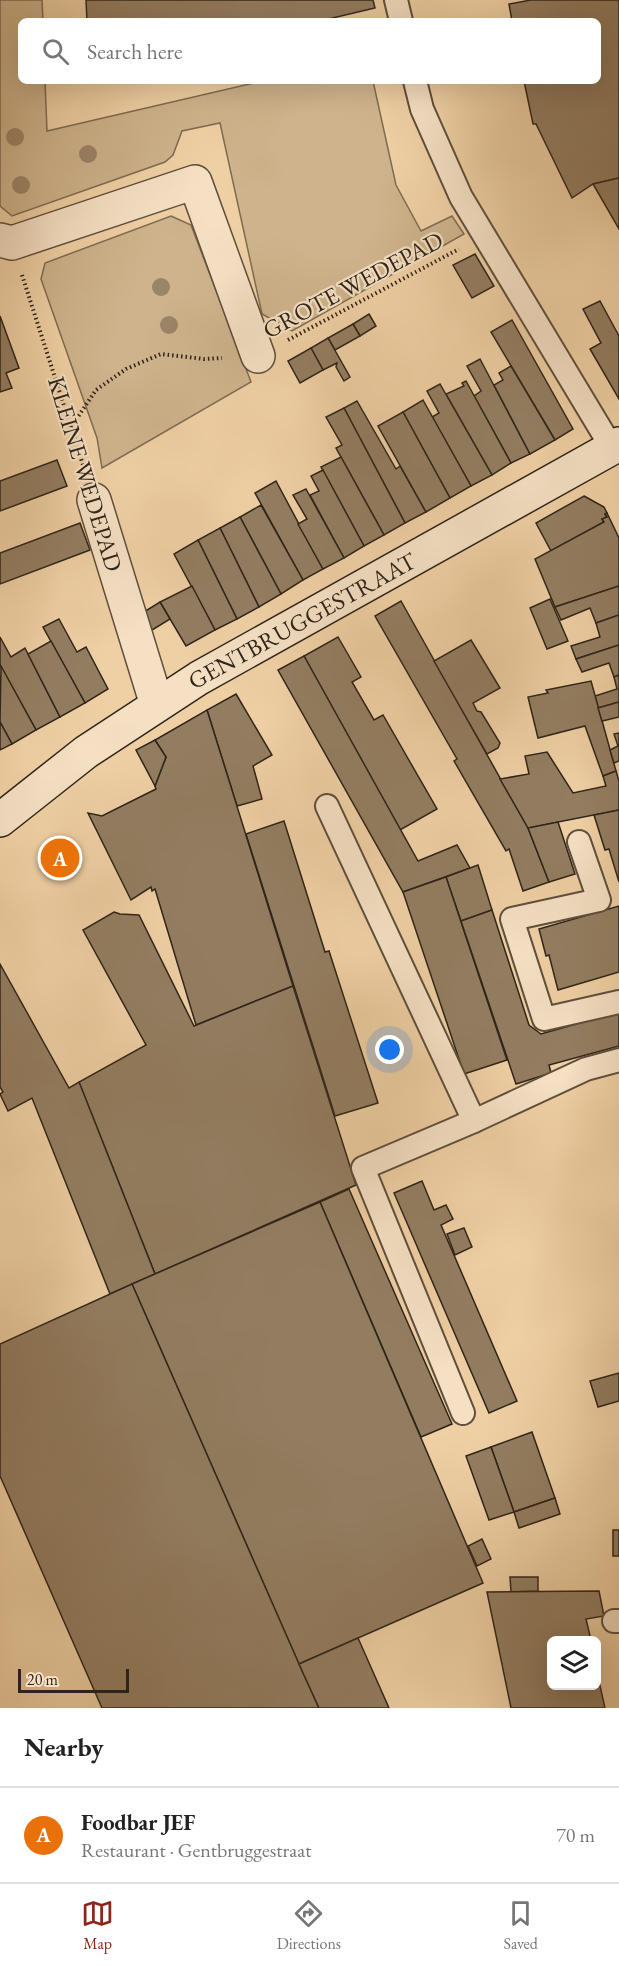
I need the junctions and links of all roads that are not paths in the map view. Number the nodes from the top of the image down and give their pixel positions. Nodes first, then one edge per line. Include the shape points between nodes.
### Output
1 (396, 0) edge
2 (400, 18) edge
3 (416, 84) edge
4 (6, 242) edge
5 (258, 356) road end
6 (617, 452) edge
7 (94, 500) road end
8 (157, 705) junction
9 (327, 806) dead end
10 (0, 820) edge
11 (579, 842) dead end
12 (619, 1002) edge
13 (619, 1060) edge
14 (474, 1121) junction
15 (463, 1413) dead end

1 - 2 lane
3 - 6 lane via 422,109 461,197
4 - 5 street via 195,182
6 - 8 street, GENTBRUGGESTRAAT via 199,678
7 - 8 street, KLEINE WEDEPAD
8 - 10 street, GENTBRUGGESTRAAT via 86,752
9 - 14 lane
11 - 12 lane via 599,900 512,920 544,1019
13 - 14 lane via 586,1069
14 - 15 lane via 363,1168

